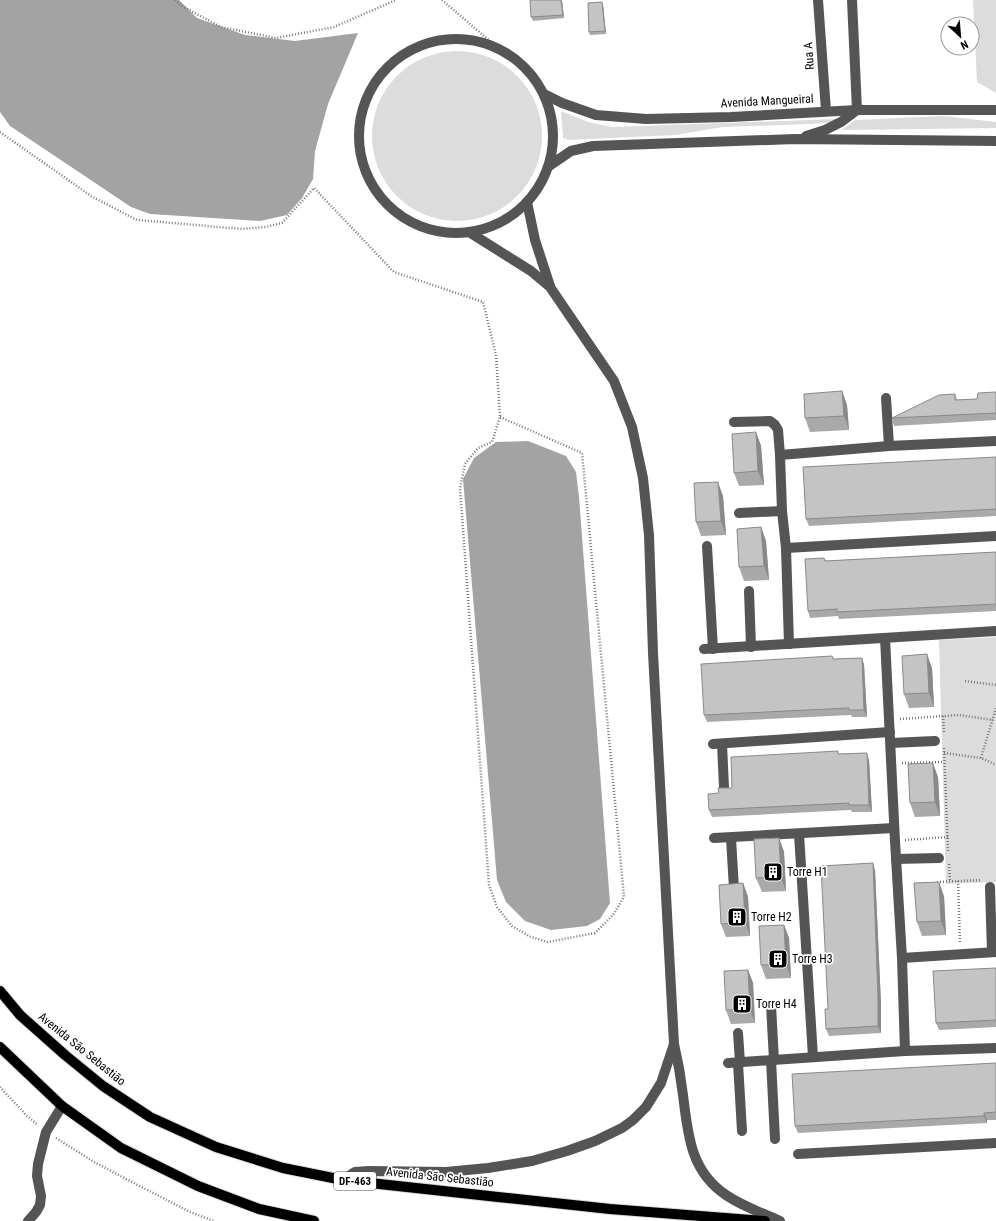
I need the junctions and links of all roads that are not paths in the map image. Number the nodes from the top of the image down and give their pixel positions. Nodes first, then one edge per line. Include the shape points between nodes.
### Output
1 (818, 0) edge
2 (852, 0) edge
3 (544, 94) junction
4 (857, 110) junction
5 (996, 110) edge
6 (826, 111) junction
7 (795, 139) junction
8 (996, 141) edge
9 (548, 166) junction
10 (527, 202) junction
11 (469, 232) junction
12 (550, 288) junction
13 (886, 398) dead end
14 (734, 422) dead end
15 (996, 441) edge
16 (889, 446) junction
17 (780, 455) junction
18 (782, 510) junction
19 (739, 513) dead end
20 (996, 536) edge
21 (707, 546) dead end
22 (786, 548) junction
23 (749, 591) dead end
24 (996, 631) edge
25 (885, 638) junction
26 (789, 644) junction
27 (751, 647) junction
28 (890, 732) junction
29 (941, 741) road end
30 (891, 743) junction
31 (724, 787) edge
32 (894, 828) junction
33 (799, 834) junction
34 (714, 838) dead end
35 (731, 838) junction
36 (896, 859) junction
37 (944, 859) road end
38 (989, 884) road end
39 (734, 888) edge
40 (994, 952) edge
41 (902, 958) junction
42 (0, 991) edge
43 (771, 1005) dead end
44 (738, 1033) dead end
45 (674, 1044) junction
46 (0, 1046) edge
47 (996, 1048) edge
48 (905, 1051) junction
49 (813, 1057) junction
50 (772, 1060) junction
51 (735, 1063) junction
52 (62, 1106) junction
53 (742, 1131) dead end
54 (775, 1139) dead end
55 (996, 1143) edge
56 (798, 1154) dead end
57 (343, 1180) junction
58 (28, 1221) edge
59 (314, 1221) edge
60 (765, 1221) edge
61 (780, 1221) edge

1 - 6 street, Rua A
2 - 4 street
3 - 6 street, Avenida Mangueiral via 596,115 646,119
3 - 9 street via 551,117 553,142
3 - 11 street via 525,67 498,48 466,39 433,41 403,54 379,76 363,106 358,138 364,170 380,198 405,220 436,232
4 - 5 street, Avenida Mangueiral
4 - 6 street, Avenida Mangueiral
4 - 7 street via 842,122 825,130
7 - 8 street
7 - 9 street via 593,146 572,151
9 - 10 street via 540,186
10 - 11 street via 500,222
10 - 12 street via 535,240
11 - 12 street via 532,271
12 - 45 street via 614,381 632,427 643,478 649,536 652,653
13 - 16 street
14 - 17 street via 770,421 778,430
15 - 16 street
16 - 17 street
17 - 18 street
18 - 19 street
18 - 22 street
20 - 22 street
21 - 27 street via 708,649
22 - 26 street
23 - 27 street
24 - 25 street
25 - 26 street
25 - 28 street
26 - 27 street
28 - 30 street
28 - 31 street via 718,744
29 - 30 street
30 - 32 street
32 - 33 street
32 - 36 street
33 - 35 street
33 - 49 street
34 - 35 street
35 - 39 street
36 - 37 street
36 - 41 street
38 - 40 street
40 - 41 street
41 - 48 street
42 - 57 main road, Avenida São Sebastião / DF-463 via 20,1015 65,1055 103,1086 150,1117 216,1147 283,1168
43 - 50 street
44 - 51 street
45 - 57 street via 661,1083 646,1107 622,1128 595,1141 532,1161 488,1168 446,1172 369,1170 355,1172
45 - 61 street via 690,1145 698,1165 705,1176 724,1194
46 - 52 main road
47 - 48 street
48 - 49 street
49 - 50 street
50 - 51 street
50 - 54 street
51 - 53 street
52 - 58 street via 46,1132 37,1176 40,1205
52 - 59 main road via 121,1148 198,1186 259,1209
55 - 56 street
57 - 60 main road, Avenida São Sebastião / DF-463 via 610,1209

